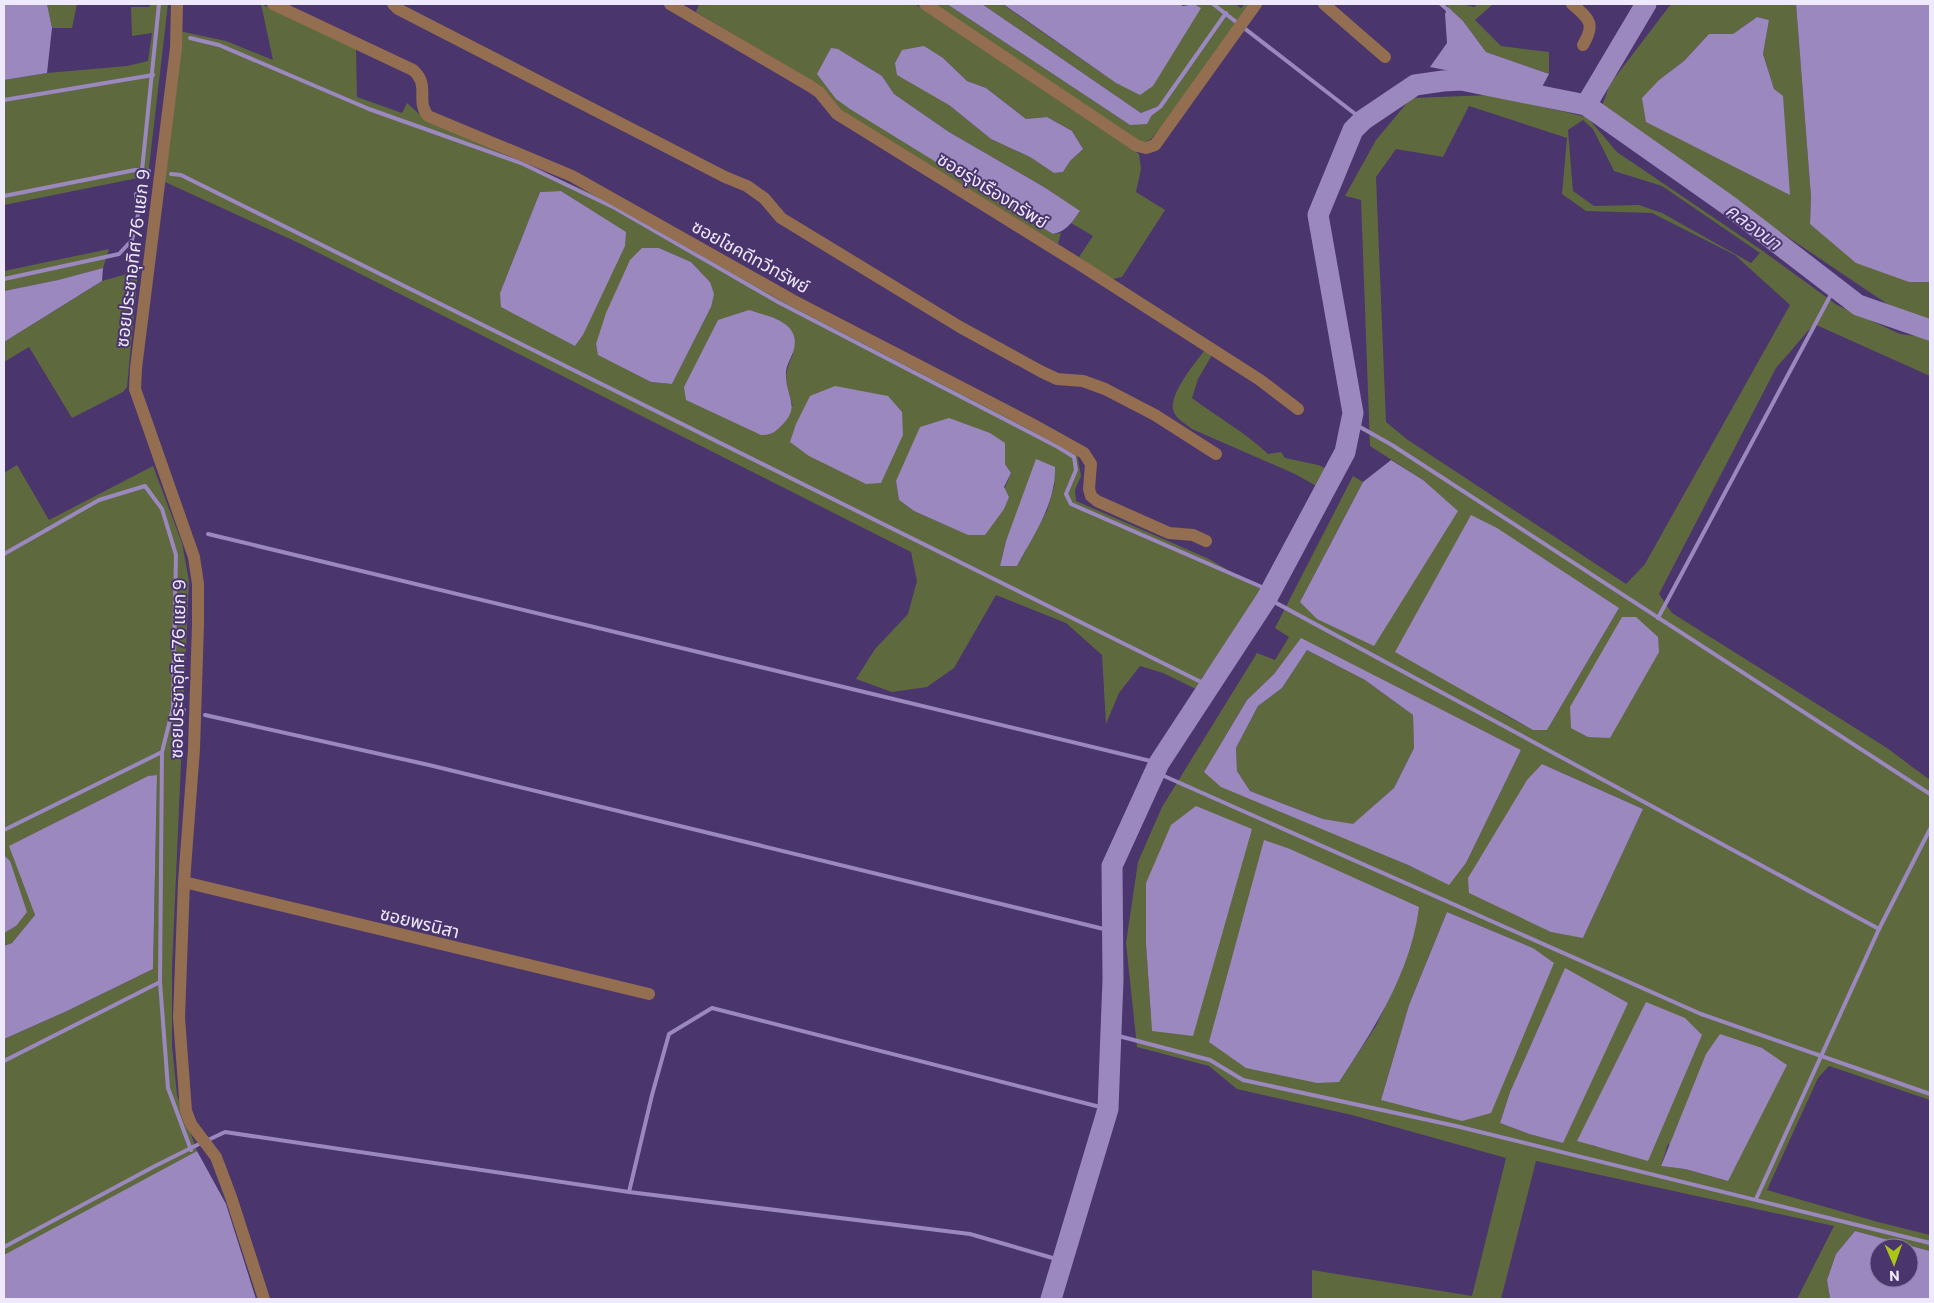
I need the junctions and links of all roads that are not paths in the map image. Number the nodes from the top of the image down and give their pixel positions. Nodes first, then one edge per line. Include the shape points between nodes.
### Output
1 (177, 4) edge
2 (273, 4) edge
3 (393, 4) edge
4 (670, 4) edge
5 (925, 4) edge
6 (1256, 4) edge
7 (1324, 4) edge
8 (1572, 4) edge
9 (1583, 45) dead end
10 (1385, 57) dead end
11 (1298, 409) dead end
12 (1216, 454) dead end
13 (1206, 541) dead end
14 (184, 882) junction
15 (649, 994) dead end
16 (264, 1299) edge

1 - 14 street, ซอยประชาอุทิศ 76 แยก 9 via 176,48 135,389 194,556 198,584 194,749
2 - 13 street, ซอยโชคดีทวีทรัพย์ via 414,70 423,84 423,110 428,116 572,176 794,301 1084,453 1091,464 1090,496 1097,502 1169,533 1193,534
3 - 12 street via 747,186 764,198 781,218 951,322 1042,372 1057,379 1083,381 1106,389 1156,415
4 - 11 street, ซอยรุ่งเรืองทรัพย์ via 810,86 837,114 1082,266 1260,380
5 - 6 street via 1137,146 1146,148 1155,145
7 - 10 street
8 - 9 street via 1588,18 1590,24
14 - 15 street, ซอยพรนิสา
14 - 16 street, ซอยประชาอุทิศ 76 แยก 9 via 179,1018 186,1111 191,1124 216,1157

